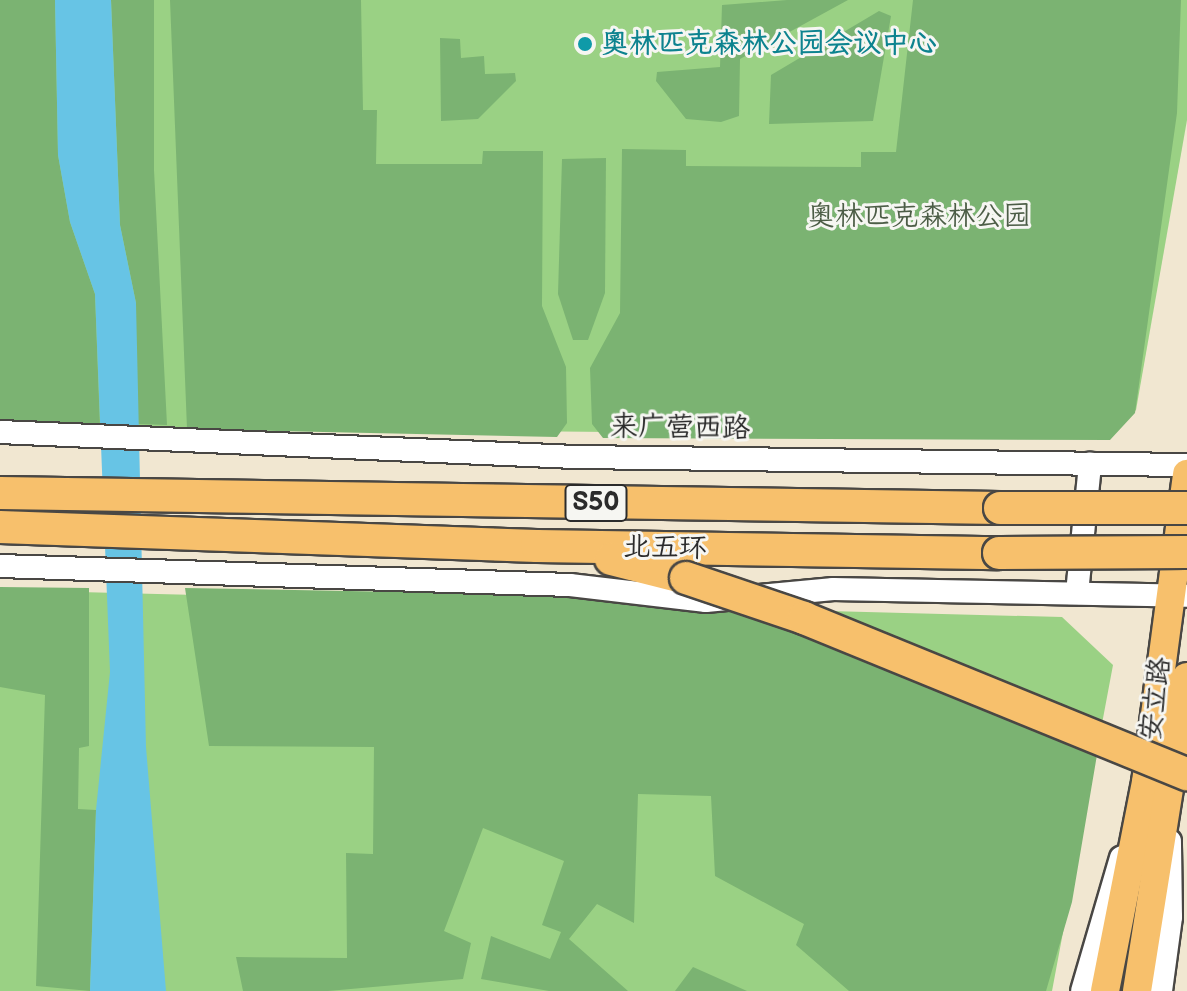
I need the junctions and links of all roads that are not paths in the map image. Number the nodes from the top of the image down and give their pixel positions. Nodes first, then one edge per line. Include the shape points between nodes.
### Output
1 (0, 432) edge
2 (1090, 464) junction
3 (1187, 465) edge
4 (1187, 474) edge
5 (0, 493) edge
6 (1187, 508) edge
7 (0, 527) edge
8 (537, 546) junction
9 (1187, 552) edge
10 (0, 566) edge
11 (1077, 593) junction
12 (1178, 596) edge
13 (1187, 677) edge
14 (1168, 780) edge
15 (1082, 991) edge
16 (1105, 991) edge
17 (1137, 991) edge
18 (1161, 991) edge

1 - 2 street, 来广营西路 via 576,457
2 - 3 street, 来广营西路
2 - 11 street
4 - 12 main road, 安立路
5 - 6 highway, 北五环 / S50, bridge
7 - 8 highway, 北五环 / S50
8 - 9 highway, 北五环 / S50, bridge
8 - 14 highway, bridge via 686,578 804,618
10 - 11 street via 570,585 706,601 833,589
11 - 12 street
12 - 14 main road, 安立路
13 - 14 main road, 安立路
14 - 15 street, 安立路
14 - 16 main road, 安立路
14 - 17 main road, 安立路
14 - 18 street, 安立路 via 1171,917

